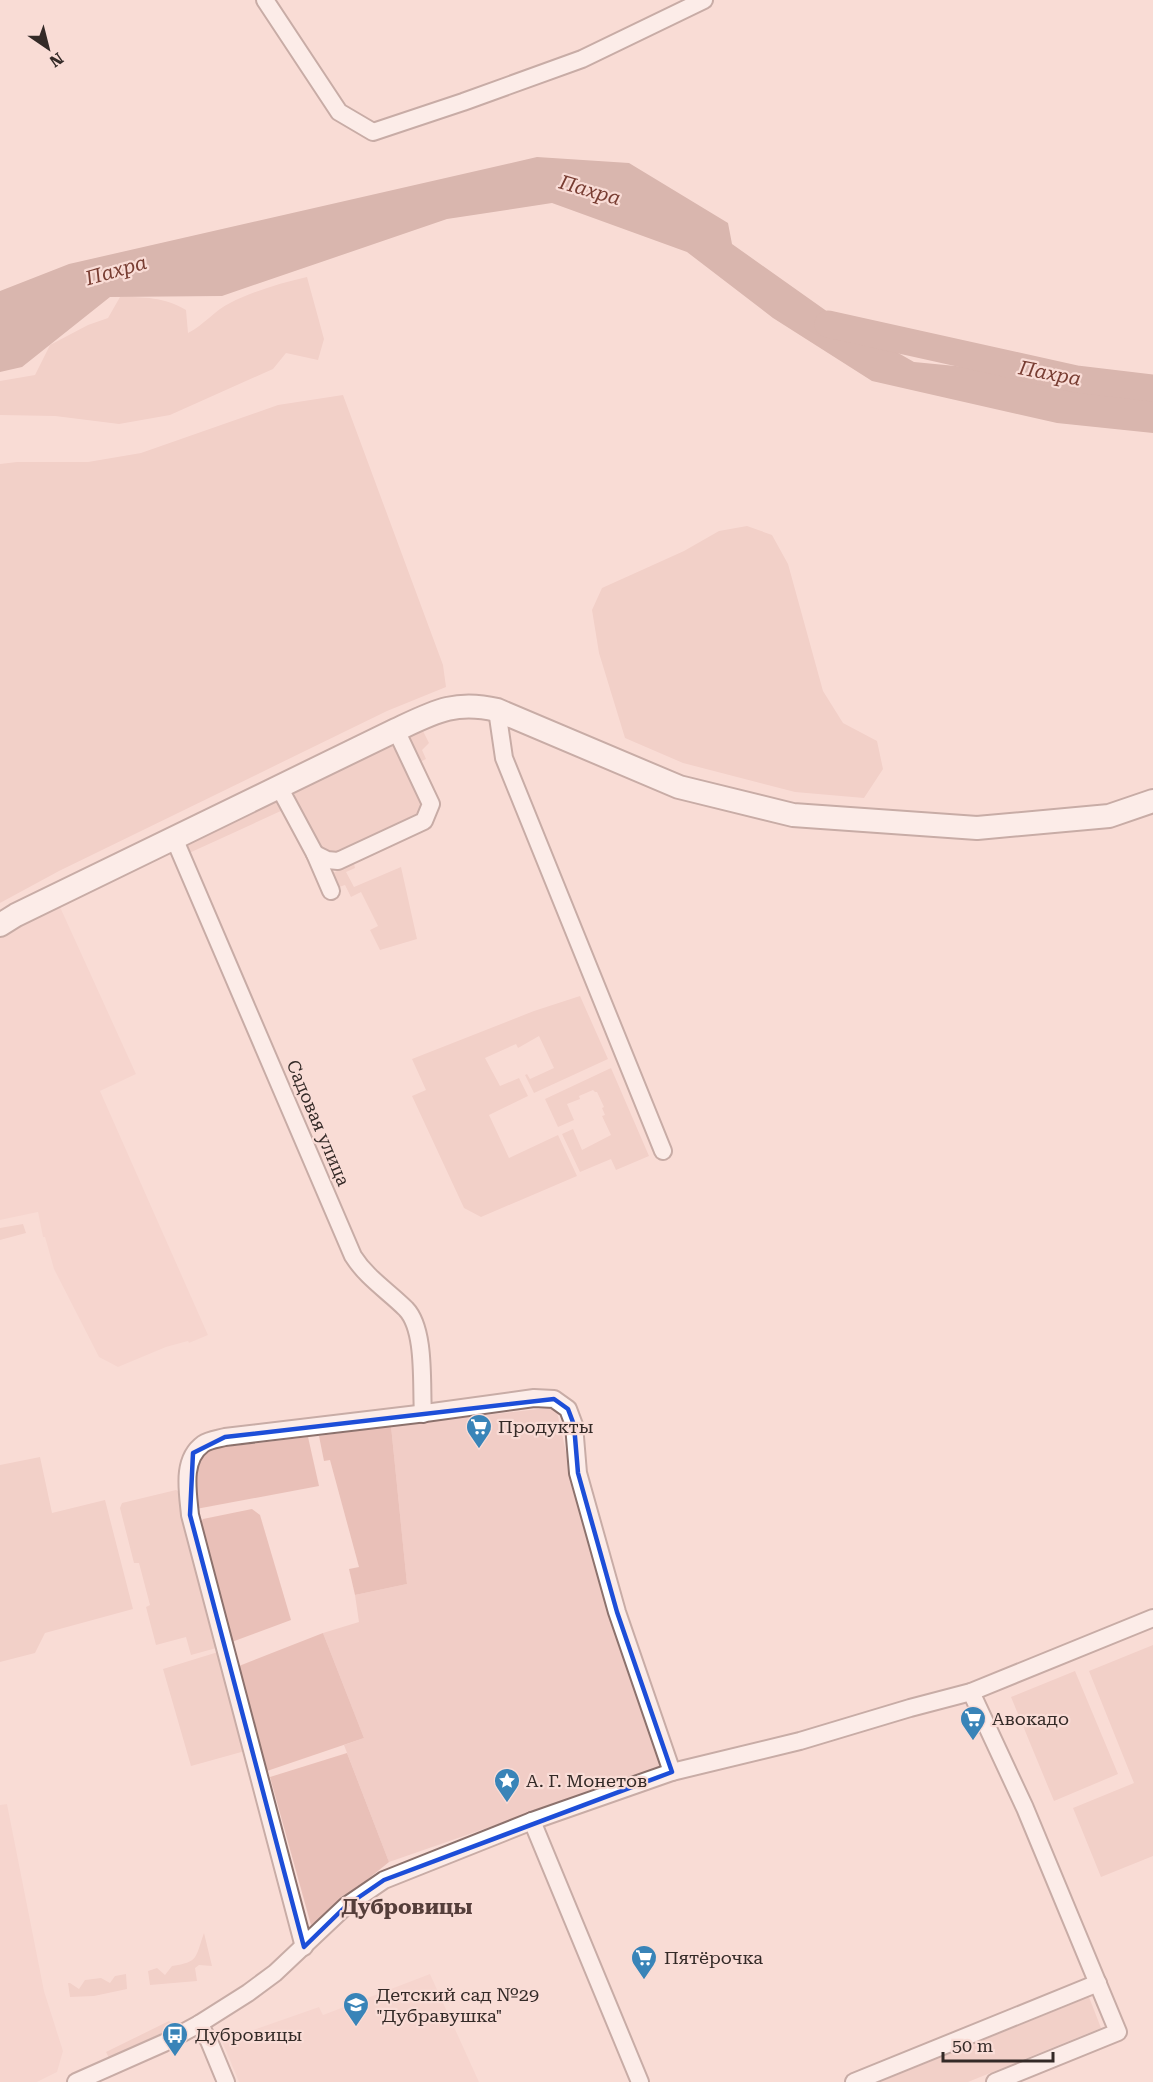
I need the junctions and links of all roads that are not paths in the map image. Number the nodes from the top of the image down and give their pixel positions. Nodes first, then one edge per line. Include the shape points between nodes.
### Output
1 (265, 0) edge
2 (704, 0) edge
3 (497, 710) junction
4 (396, 729) junction
5 (279, 788) junction
6 (1153, 801) edge
7 (174, 838) junction
8 (315, 854) junction
9 (331, 891) dead end
10 (0, 925) edge
11 (663, 1151) dead end
12 (423, 1414) junction
13 (1153, 1618) edge
14 (971, 1692) junction
15 (672, 1772) junction
16 (532, 1821) junction
17 (304, 1947) junction
18 (1098, 1983) junction
19 (199, 2024) junction
20 (76, 2082) edge
21 (226, 2082) edge
22 (640, 2082) edge
23 (854, 2082) edge
24 (995, 2082) edge

1 - 2 street via 339,112 373,132 582,59
3 - 4 main road via 455,706
3 - 6 main road via 679,787 794,815 977,828 1109,816
3 - 11 street via 504,758
4 - 5 main road
4 - 8 street via 431,804 424,821 338,861
5 - 7 main road
5 - 8 street
7 - 10 main road
7 - 12 street, Садовая улица via 353,1256 415,1321
8 - 9 street
12 - 15 street via 534,1398 554,1399 568,1409 574,1425 578,1473 617,1612
12 - 17 street via 225,1437 205,1443 189,1464 189,1515
13 - 14 street
14 - 15 street via 800,1741
14 - 18 street via 1025,1808
15 - 16 street
16 - 17 street via 384,1880 346,1906
16 - 22 street
17 - 19 street via 257,1986
18 - 23 street
18 - 24 street via 1118,2032
19 - 20 street
19 - 21 street

